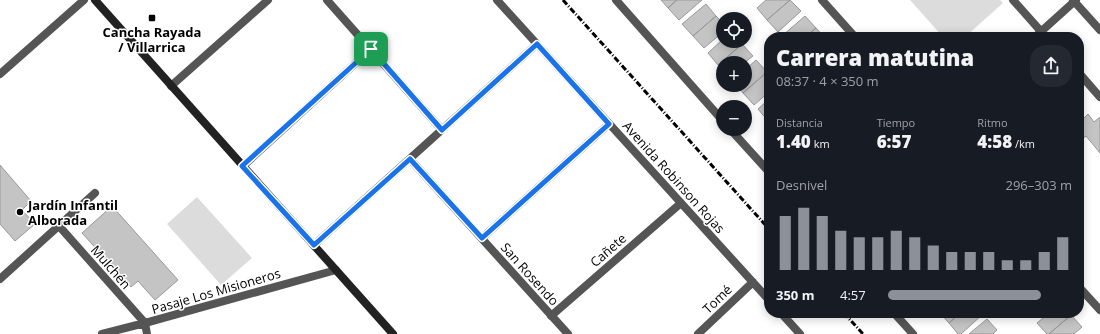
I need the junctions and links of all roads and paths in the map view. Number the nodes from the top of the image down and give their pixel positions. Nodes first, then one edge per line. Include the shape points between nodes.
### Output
1 (84, 0) edge
2 (95, 0) edge
3 (268, 0) edge
4 (327, 0) edge
5 (497, 0) edge
6 (616, 0) edge
7 (822, 0) edge
8 (1013, 0) edge
9 (1075, 1) edge
10 (1100, 30) edge
11 (851, 32) edge
12 (1039, 32) edge
13 (1044, 32) edge
14 (537, 44) junction
15 (371, 49) junction
16 (0, 74) edge
17 (1084, 79) edge
18 (171, 86) junction
19 (1100, 97) edge
20 (716, 113) edge
21 (609, 124) junction
22 (442, 130) junction
23 (736, 136) edge
24 (410, 159) junction
25 (242, 166) junction
26 (764, 166) edge
27 (95, 193) dead end
28 (681, 203) junction
29 (59, 226) junction
30 (482, 238) junction
31 (314, 245) junction
32 (336, 270) junction
33 (0, 279) edge
34 (753, 282) junction
35 (1084, 292) edge
36 (764, 294) edge
37 (1100, 310) edge
38 (552, 316) junction
39 (786, 318) edge
40 (899, 318) edge
41 (144, 323) junction
42 (102, 334) edge
43 (147, 334) edge
44 (393, 334) edge
45 (568, 334) edge
46 (698, 334) edge
47 (800, 334) edge
48 (913, 334) edge

1 - 16 street
2 - 18 street
3 - 18 street
4 - 15 street
5 - 14 street, Avenida Robinson Rojas
6 - 20 street
7 - 11 street
8 - 12 street
9 - 10 street
9 - 13 street
14 - 21 street, Avenida Robinson Rojas
14 - 22 street
15 - 22 street
15 - 25 street
17 - 19 street
18 - 25 street
21 - 28 street, Avenida Robinson Rojas
21 - 30 street
22 - 24 street
23 - 26 street
24 - 30 street, San Rosendo
24 - 31 street
25 - 31 street
27 - 29 street
28 - 34 street, Avenida Robinson Rojas
28 - 38 street, Cañete
29 - 33 street
29 - 41 street, Mulchén
30 - 38 street, San Rosendo
31 - 32 street
32 - 41 street, Pasaje Los Misioneros
32 - 44 street
34 - 36 street, Avenida Robinson Rojas
34 - 46 street, Tomé
35 - 37 street
38 - 45 street, San Rosendo
39 - 47 street
40 - 48 street
41 - 42 street, Pasaje Los Misioneros
41 - 43 street

